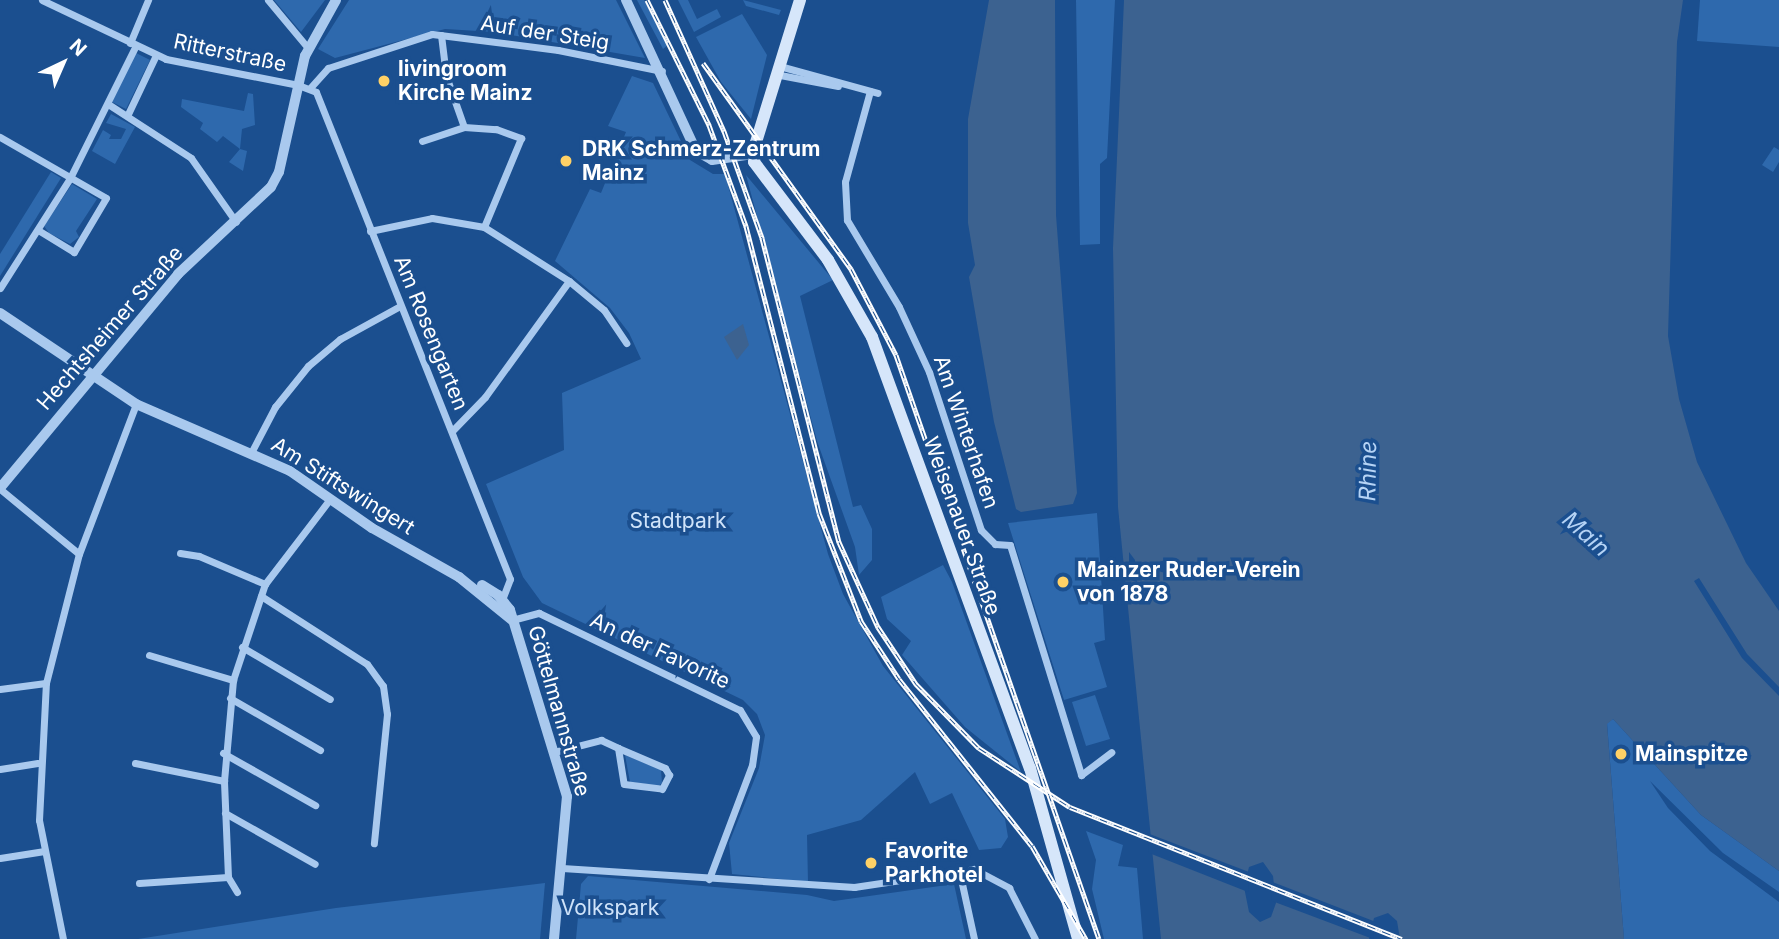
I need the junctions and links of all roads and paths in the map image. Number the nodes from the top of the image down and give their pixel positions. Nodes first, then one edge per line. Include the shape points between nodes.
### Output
1 (42, 0) edge
2 (148, 0) edge
3 (268, 0) edge
4 (336, 0) edge
5 (626, 0) edge
6 (800, 0) edge
7 (441, 35) junction
8 (133, 44) junction
9 (308, 48) junction
10 (156, 55) junction
11 (662, 71) junction
12 (781, 71) junction
13 (298, 85) junction
14 (310, 88) junction
15 (108, 104) junction
16 (128, 114) junction
17 (464, 127) junction
18 (0, 137) edge
19 (422, 141) dead end
20 (753, 154) junction
21 (70, 178) junction
22 (236, 222) junction
23 (484, 227) junction
24 (38, 230) junction
25 (370, 231) junction
26 (569, 281) junction
27 (0, 288) edge
28 (400, 306) junction
29 (0, 313) edge
30 (626, 343) dead end
31 (93, 375) junction
32 (136, 404) junction
33 (453, 430) junction
34 (252, 451) junction
35 (0, 489) edge
36 (330, 499) junction
37 (180, 553) dead end
38 (79, 554) junction
39 (265, 584) junction
40 (261, 596) junction
41 (501, 603) junction
42 (512, 620) junction
43 (242, 647) junction
44 (149, 655) dead end
45 (233, 680) junction
46 (46, 683) junction
47 (0, 689) edge
48 (230, 698) junction
49 (330, 699) dead end
50 (618, 748) junction
51 (320, 750) dead end
52 (554, 752) junction
53 (1111, 752) dead end
54 (223, 753) junction
55 (38, 763) junction
56 (135, 763) dead end
57 (0, 769) edge
58 (223, 781) junction
59 (315, 805) dead end
60 (225, 813) junction
61 (374, 843) dead end
62 (44, 851) junction
63 (0, 858) edge
64 (315, 864) dead end
65 (562, 868) junction
66 (959, 870) junction
67 (228, 877) junction
68 (709, 879) junction
69 (139, 883) dead end
70 (237, 892) dead end
71 (63, 939) edge
72 (554, 939) edge
73 (974, 939) edge
74 (1035, 939) edge
75 (1078, 939) edge

1 - 8 street, Ritterstraße
2 - 8 street
3 - 9 street
4 - 9 street, Hechtsheimer Straße
5 - 11 street
6 - 12 main road
7 - 11 street, Auf der Steig via 558,50
7 - 14 street, Auf der Steig via 416,38 331,66
7 - 17 street via 446,76
8 - 10 street, Ritterstraße
8 - 15 street
9 - 13 street, Hechtsheimer Straße
10 - 13 street, Ritterstraße
10 - 16 street
11 - 20 street via 700,154 720,160
12 - 20 main road
12 - 53 street, Am Winterhafen via 874,92 845,182 847,220 899,307 929,372 981,530 995,544 1010,545 1081,775
13 - 14 street
13 - 22 street, Hechtsheimer Straße via 279,172 261,200
14 - 25 street, Am Rosengarten via 317,95
15 - 16 street
15 - 21 street
16 - 22 street via 191,158
17 - 19 street
17 - 23 street via 496,129 521,138
18 - 21 street
20 - 75 main road, Weisenauer Straße via 759,172 834,269 872,337 1034,781
21 - 24 street
21 - 24 street via 106,198 74,251
22 - 31 street, Hechtsheimer Straße via 178,274
23 - 25 street via 432,218
23 - 26 street
24 - 27 street
25 - 28 street, Am Rosengarten
26 - 30 street via 604,310
26 - 33 street via 485,397
28 - 33 street, Am Rosengarten
28 - 34 street via 340,339 308,366 275,407
29 - 31 street, Am Stiftswingert
31 - 32 street, Am Stiftswingert
31 - 35 street, Hechtsheimer Straße
32 - 34 street, Am Stiftswingert
32 - 38 street
33 - 41 street, Am Rosengarten via 510,579
34 - 36 street, Am Stiftswingert
35 - 38 street
36 - 39 street
36 - 41 street, Am Stiftswingert via 406,549 489,589
37 - 39 street via 199,556
38 - 46 street
39 - 40 street
40 - 43 street
40 - 61 street via 367,664 383,687 387,714
41 - 42 street, Göttelmannstraße
42 - 52 street, Göttelmannstraße
42 - 68 street, An der Favorite via 540,613 740,710 756,737 752,765
43 - 45 street
43 - 49 street
44 - 45 street
45 - 48 street
46 - 47 street
46 - 55 street
48 - 51 street
48 - 54 street
50 - 50 street via 665,768 669,775 666,784 655,790 624,784
50 - 52 street via 599,739
52 - 65 street, Göttelmannstraße via 568,809
54 - 58 street
54 - 59 street
55 - 57 street
55 - 62 street
56 - 58 street
58 - 60 street
60 - 64 street
60 - 67 street
62 - 63 street
62 - 71 street
65 - 68 street
65 - 72 street, Göttelmannstraße
66 - 68 street via 854,887
66 - 73 street
66 - 74 street via 981,870 1002,881 1021,904
67 - 69 street
67 - 70 street

